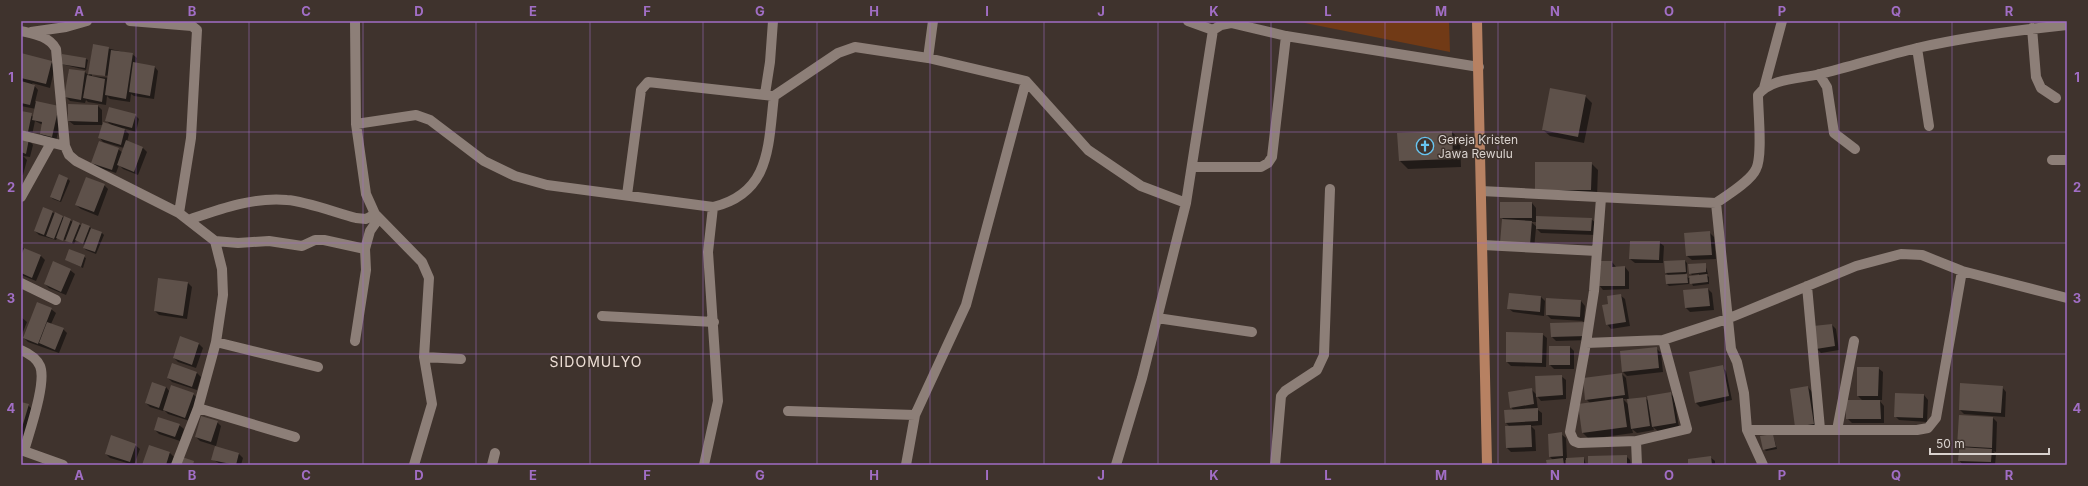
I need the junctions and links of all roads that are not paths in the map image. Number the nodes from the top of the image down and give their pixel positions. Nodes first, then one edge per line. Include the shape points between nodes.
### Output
1 (88, 21) edge
2 (130, 21) edge
3 (356, 21) edge
4 (773, 21) edge
5 (933, 21) edge
6 (1188, 21) edge
7 (1477, 21) edge
8 (1782, 21) edge
9 (2067, 25) edge
10 (2032, 28) junction
11 (1213, 30) junction
12 (24, 31) edge
13 (1286, 36) junction
14 (1917, 48) junction
15 (928, 58) junction
16 (1479, 68) junction
17 (1819, 74) junction
18 (1026, 81) junction
19 (1764, 88) junction
20 (769, 95) junction
21 (2056, 98) dead end
22 (356, 124) junction
23 (1929, 126) dead end
24 (21, 135) edge
25 (51, 143) junction
26 (65, 146) junction
27 (1855, 149) dead end
28 (2052, 160) dead end
29 (2067, 160) edge
30 (1192, 167) junction
31 (1330, 188) dead end
32 (1481, 191) junction
33 (627, 195) junction
34 (21, 197) edge
35 (1601, 198) junction
36 (1186, 203) junction
37 (1716, 204) junction
38 (713, 207) junction
39 (179, 214) junction
40 (377, 216) junction
41 (188, 220) junction
42 (215, 241) junction
43 (1483, 245) junction
44 (365, 249) junction
45 (1597, 251) junction
46 (1962, 271) junction
47 (21, 283) edge
48 (1808, 286) junction
49 (2067, 298) edge
50 (56, 300) dead end
51 (602, 316) dead end
52 (1157, 318) junction
53 (1727, 319) junction
54 (714, 322) junction
55 (1252, 332) dead end
56 (1663, 340) junction
57 (354, 341) dead end
58 (1854, 341) dead end
59 (216, 342) junction
60 (1586, 342) junction
61 (21, 350) edge
62 (424, 357) junction
63 (461, 359) dead end
64 (318, 367) dead end
65 (198, 408) junction
66 (788, 411) dead end
67 (915, 415) junction
68 (1820, 429) junction
69 (1748, 430) junction
70 (1836, 430) junction
71 (295, 437) dead end
72 (1636, 441) junction
73 (23, 451) edge
74 (495, 454) dead end
75 (63, 465) edge
76 (176, 465) edge
77 (414, 465) edge
78 (492, 465) edge
79 (704, 465) edge
80 (906, 465) edge
81 (1116, 465) edge
82 (1275, 465) edge
83 (1487, 465) edge
84 (1637, 465) edge
85 (1763, 465) edge

1 - 12 street via 66,27
2 - 39 street via 192,26 197,30 191,138
3 - 22 street
4 - 20 street
5 - 15 street
6 - 11 street
7 - 16 main road
8 - 19 street
9 - 10 street
10 - 14 street
10 - 21 street via 2036,77 2040,88
11 - 13 street via 1231,23
11 - 30 street
12 - 26 street via 46,38 56,49
13 - 16 street
13 - 30 street via 1272,157 1268,163 1261,167
14 - 17 street
14 - 23 street
15 - 18 street
15 - 20 street via 855,47 838,53
16 - 32 main road
17 - 19 street via 1774,83
17 - 27 street via 1827,87 1834,133
18 - 36 street via 1088,150 1141,186
18 - 67 street via 966,305
19 - 37 street via 1758,95 1759,155 1756,170 1744,183
20 - 33 street via 648,82 641,90
20 - 38 street via 767,150 756,182 742,196 727,204
22 - 33 street via 416,115 430,120 484,161 515,176 547,185
22 - 40 street via 366,194
24 - 25 street
25 - 26 street
25 - 34 street
26 - 39 street via 76,161
28 - 29 street
30 - 36 street
31 - 82 street via 1324,355 1317,370 1281,396
32 - 35 street
32 - 43 main road
33 - 38 street
35 - 37 street
35 - 45 street
36 - 52 street
37 - 53 street
38 - 54 street via 708,252
39 - 41 street
40 - 41 street via 356,218 288,200 267,200 231,204
40 - 44 street
40 - 62 street via 427,269 429,278
41 - 42 street
42 - 44 street via 269,241 302,246 315,240 324,240
42 - 59 street via 222,269 223,295
43 - 45 street
43 - 83 main road
44 - 57 street via 366,270
45 - 60 street
46 - 48 street via 1922,255 1901,254 1856,266
46 - 49 street
46 - 70 street via 1936,418 1928,428 1916,430
47 - 50 street
48 - 53 street
48 - 68 street
51 - 54 street
52 - 55 street
52 - 81 street
53 - 56 street
53 - 69 street via 1731,349 1737,362 1744,393
54 - 79 street via 718,401
56 - 60 street
56 - 72 street via 1687,429
58 - 70 street
59 - 64 street
59 - 65 street
60 - 72 street via 1571,438 1579,443
61 - 73 street via 39,364 42,380
62 - 63 street
62 - 77 street via 432,404
65 - 71 street
65 - 76 street
66 - 67 street
67 - 80 street
68 - 69 street
68 - 70 street
69 - 85 street
72 - 84 street
73 - 75 street
74 - 78 street

